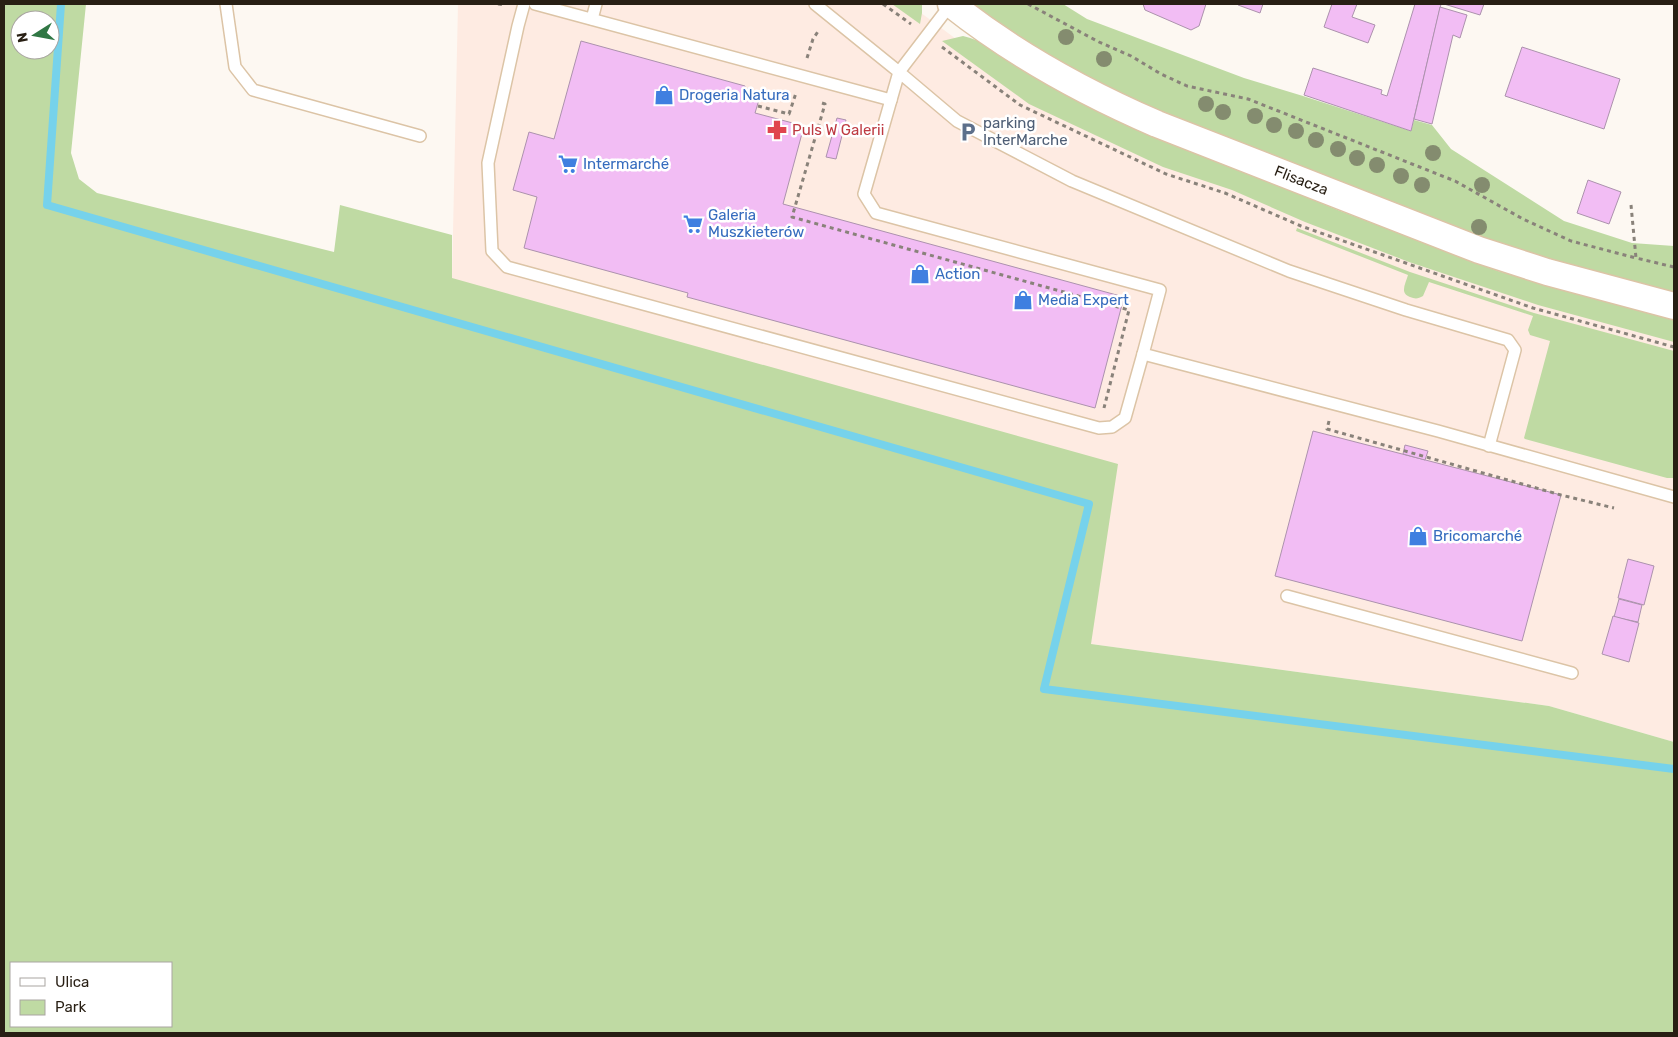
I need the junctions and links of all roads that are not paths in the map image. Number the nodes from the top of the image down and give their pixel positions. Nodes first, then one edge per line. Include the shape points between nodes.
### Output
1 (226, 4) edge
2 (524, 4) edge
3 (535, 4) edge
4 (596, 4) edge
5 (814, 4) edge
6 (951, 4) edge
7 (592, 19) junction
8 (899, 72) junction
9 (891, 100) junction
10 (420, 136) dead end
11 (1674, 306) edge
12 (1143, 354) junction
13 (1489, 446) junction
14 (1674, 497) edge
15 (1287, 596) dead end
16 (1572, 673) dead end

1 - 10 lane via 235,67 253,90
2 - 12 lane via 488,163 492,252 507,267 1098,428 1112,427 1124,418
3 - 7 lane
4 - 7 lane
5 - 8 lane
6 - 8 lane
6 - 11 street, Flisacza via 1052,73 1112,105 1157,124 1479,250
7 - 9 lane
8 - 9 lane
8 - 13 lane via 957,121 1072,181 1290,271 1508,340 1515,350
9 - 12 lane via 864,194 876,212 1160,290
12 - 13 lane
13 - 14 lane
15 - 16 lane

